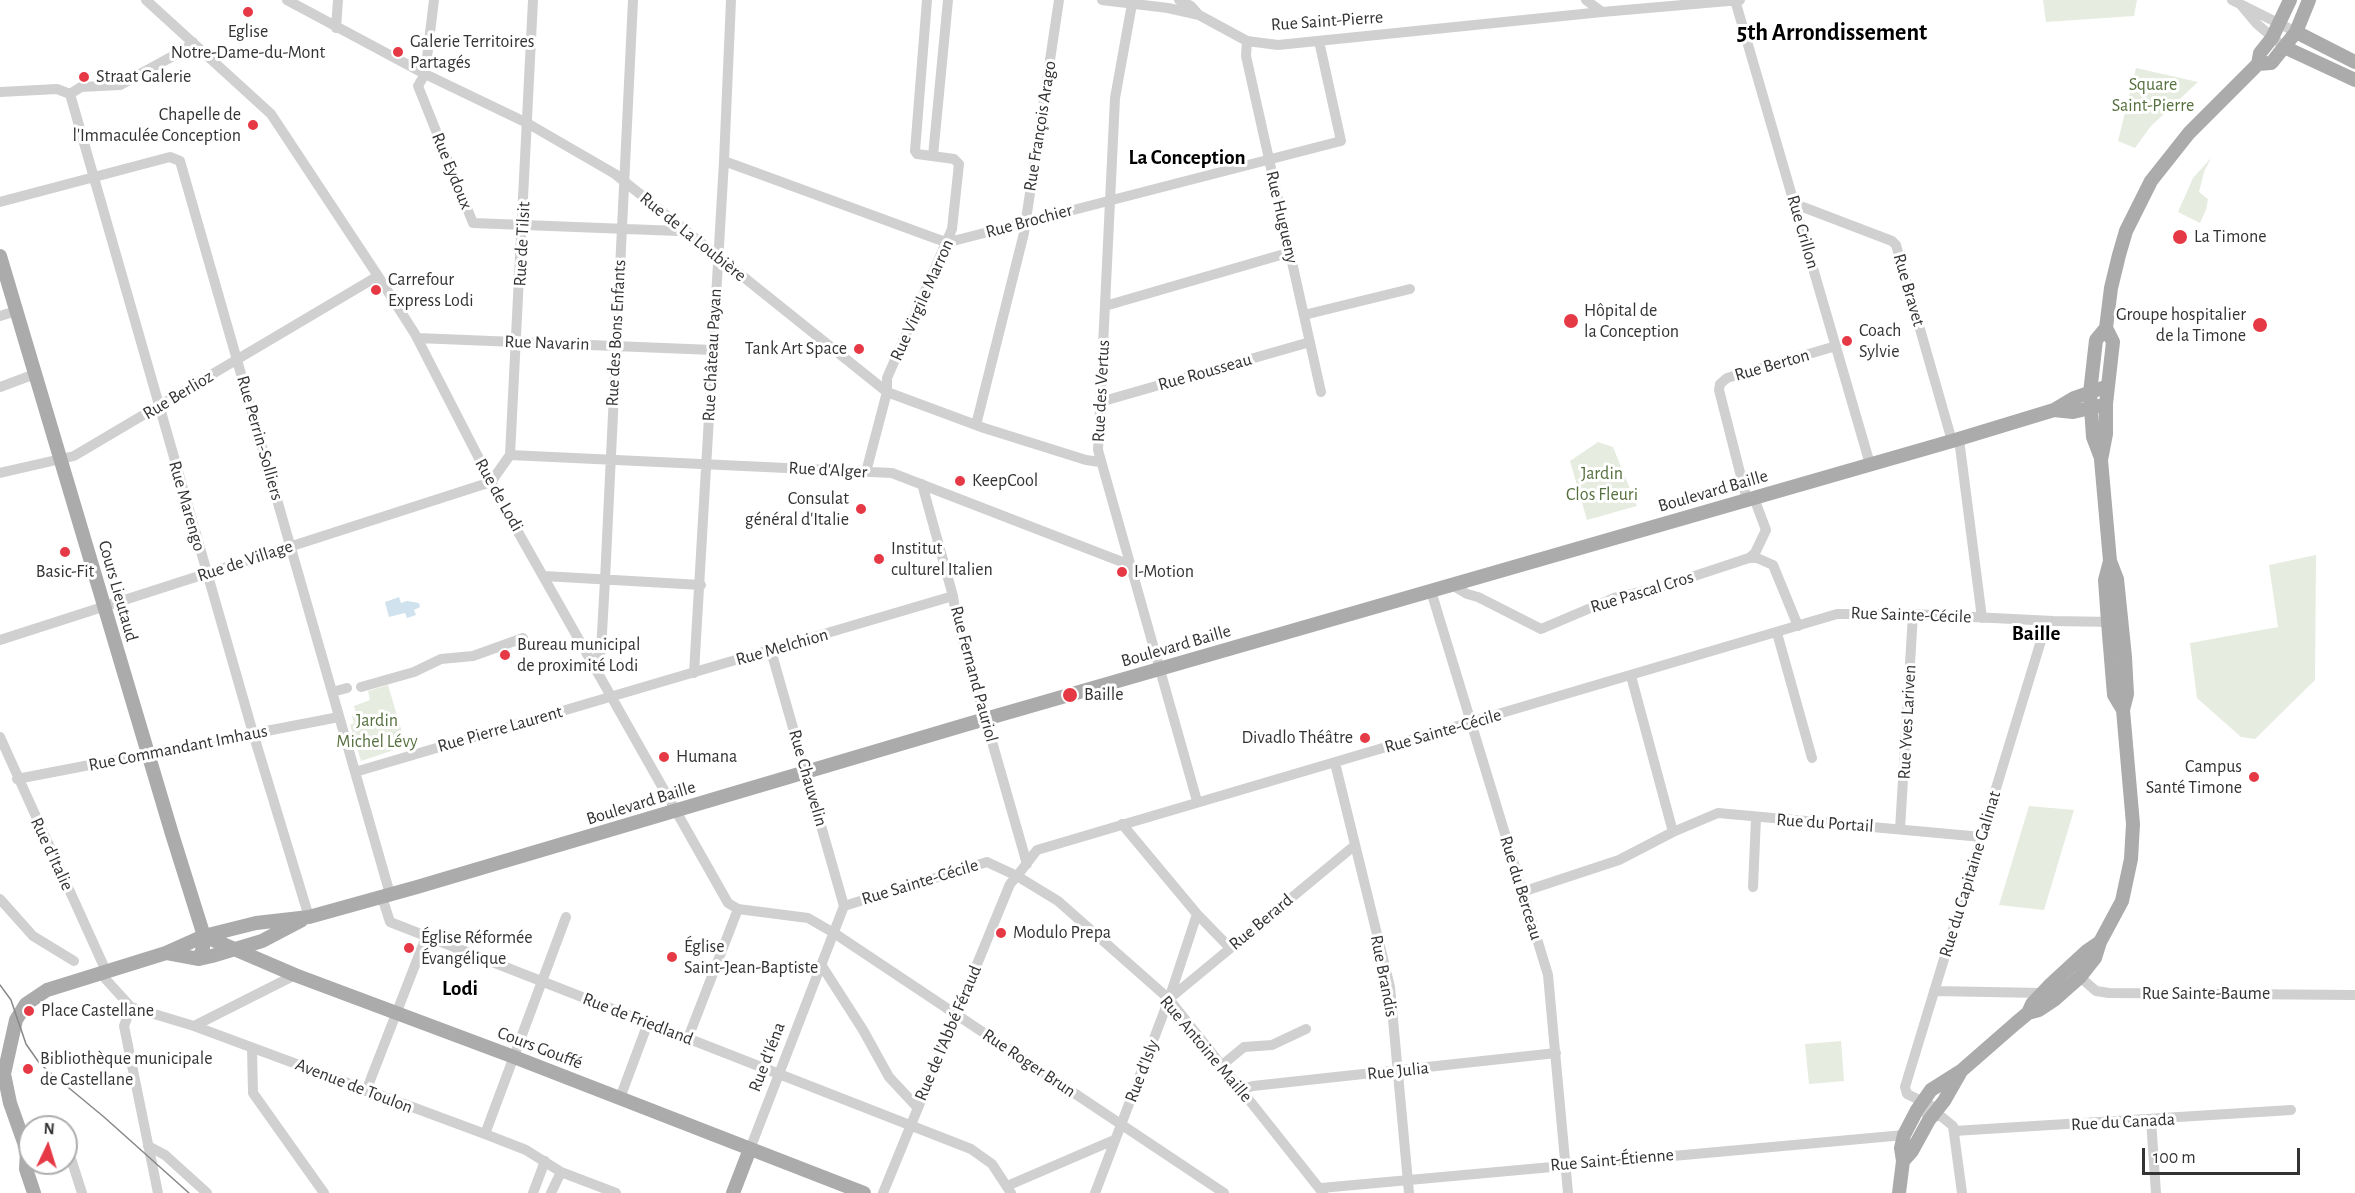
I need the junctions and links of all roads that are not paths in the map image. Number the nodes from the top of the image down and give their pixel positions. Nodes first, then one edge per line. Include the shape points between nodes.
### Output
1 (146, 0) edge
2 (287, 0) edge
3 (338, 0) edge
4 (434, 0) edge
5 (533, 0) edge
6 (633, 0) edge
7 (731, 0) edge
8 (927, 0) edge
9 (948, 0) edge
10 (1059, 0) edge
11 (1102, 0) edge
12 (1179, 0) edge
13 (1586, 0) edge
14 (1736, 0) edge
15 (1740, 0) edge
16 (2290, 0) edge
17 (2309, 0) edge
18 (2236, 1) edge
19 (1192, 3) edge
20 (1132, 4) junction
21 (1647, 5) edge
22 (1603, 6) edge
23 (1199, 15) junction
24 (2280, 23) junction
25 (336, 28) junction
26 (2296, 32) junction
27 (2272, 38) junction
28 (1247, 41) junction
29 (1319, 41) junction
30 (194, 42) junction
31 (2284, 47) junction
32 (2355, 62) edge
33 (2258, 64) junction
34 (425, 74) junction
35 (2355, 80) edge
36 (0, 92) edge
37 (70, 94) junction
38 (527, 123) junction
39 (933, 156) junction
40 (1269, 158) junction
41 (724, 161) junction
42 (93, 178) junction
43 (623, 180) junction
44 (1109, 200) junction
45 (0, 202) edge
46 (1795, 204) junction
47 (1025, 223) junction
48 (523, 224) junction
49 (621, 228) junction
50 (684, 229) junction
51 (947, 242) junction
52 (1291, 252) junction
53 (0, 256) edge
54 (718, 256) junction
55 (378, 276) junction
56 (1410, 289) dead end
57 (1105, 306) junction
58 (16, 311) junction
59 (1304, 315) junction
60 (0, 316) edge
61 (2106, 328) junction
62 (417, 338) junction
63 (517, 342) junction
64 (1310, 342) junction
65 (616, 345) junction
66 (1836, 346) junction
67 (713, 350) junction
68 (238, 359) junction
69 (35, 374) junction
70 (2108, 386) junction
71 (0, 387) edge
72 (887, 392) junction
73 (1321, 392) dead end
74 (2090, 393) junction
75 (1100, 402) junction
76 (2106, 404) junction
77 (159, 407) junction
78 (2091, 407) junction
79 (2054, 410) junction
80 (976, 425) junction
81 (1956, 440) junction
82 (510, 455) junction
83 (61, 459) junction
84 (611, 460) junction
85 (2101, 460) junction
86 (1100, 462) junction
87 (1870, 464) junction
88 (707, 465) junction
89 (866, 472) junction
90 (0, 473) edge
91 (491, 482) junction
92 (922, 484) junction
93 (1751, 499) junction
94 (291, 547) junction
95 (1749, 558) junction
96 (1130, 565) junction
97 (207, 574) junction
98 (544, 576) junction
99 (606, 580) junction
100 (701, 585) junction
101 (1463, 590) junction
102 (1431, 591) junction
103 (953, 596) junction
104 (104, 606) junction
105 (1913, 614) junction
106 (1982, 618) junction
107 (2047, 621) junction
108 (2115, 622) junction
109 (1798, 626) junction
110 (1777, 633) junction
111 (523, 638) dead end
112 (0, 640) edge
113 (771, 651) junction
114 (593, 664) junction
115 (1159, 669) junction
116 (694, 673) junction
117 (1631, 676) junction
118 (361, 687) dead end
119 (347, 688) dead end
120 (332, 692) junction
121 (611, 697) junction
122 (339, 717) junction
123 (985, 719) junction
124 (1470, 723) junction
125 (253, 733) junction
126 (0, 737) edge
127 (148, 754) junction
128 (1812, 758) dead end
129 (1335, 763) junction
130 (806, 771) junction
131 (355, 772) junction
132 (17, 778) junction
133 (1197, 801) junction
134 (678, 811) junction
135 (1756, 818) junction
136 (1122, 824) junction
137 (1900, 829) junction
138 (1673, 832) junction
139 (1982, 837) junction
140 (1354, 846) junction
141 (1027, 864) junction
142 (1017, 876) junction
143 (1754, 887) dead end
144 (1522, 892) junction
145 (386, 895) junction
146 (0, 899) edge
147 (844, 906) junction
148 (738, 909) junction
149 (1197, 914) junction
150 (309, 917) junction
151 (566, 917) dead end
152 (834, 933) junction
153 (204, 936) junction
154 (426, 937) junction
155 (2100, 942) junction
156 (1230, 948) junction
157 (235, 950) junction
158 (166, 953) junction
159 (199, 958) junction
160 (74, 961) dead end
161 (822, 966) junction
162 (103, 972) junction
163 (2064, 973) junction
164 (295, 975) junction
165 (2080, 977) junction
166 (540, 982) junction
167 (1934, 991) junction
168 (2041, 993) junction
169 (2355, 995) edge
170 (1169, 999) junction
171 (131, 1007) junction
172 (397, 1013) junction
173 (2028, 1013) junction
174 (957, 1014) junction
175 (648, 1023) junction
176 (194, 1026) junction
177 (1306, 1029) dead end
178 (688, 1038) junction
179 (252, 1048) junction
180 (1556, 1053) junction
181 (514, 1057) junction
182 (1221, 1066) junction
183 (1398, 1071) junction
184 (1962, 1071) junction
185 (780, 1074) junction
186 (1240, 1090) junction
187 (366, 1091) junction
188 (620, 1098) junction
189 (1919, 1106) junction
190 (917, 1107) junction
191 (2292, 1110) dead end
192 (1936, 1112) junction
193 (18, 1117) edge
194 (2151, 1120) junction
195 (911, 1124) junction
196 (1122, 1124) junction
197 (1954, 1131) junction
198 (485, 1134) junction
199 (1905, 1135) junction
200 (1114, 1140) junction
201 (148, 1146) junction
202 (750, 1149) junction
203 (545, 1161) junction
204 (1903, 1161) junction
205 (1565, 1164) junction
206 (561, 1172) junction
207 (28, 1175) edge
208 (76, 1175) edge
209 (1407, 1180) junction
210 (1009, 1190) edge
211 (1322, 1190) edge
212 (159, 1192) edge
213 (1899, 1192) edge
214 (34, 1193) edge
215 (82, 1193) edge
216 (207, 1193) edge
217 (324, 1193) edge
218 (533, 1193) edge
219 (551, 1193) edge
220 (616, 1193) edge
221 (734, 1193) edge
222 (864, 1193) edge
223 (883, 1193) edge
224 (1095, 1193) edge
225 (1224, 1193) edge
226 (1409, 1193) edge
227 (1568, 1193) edge
228 (1962, 1193) edge
229 (2156, 1193) edge

1 - 30 street, Rue de Lodi
2 - 25 street, Rue de La Loubière
3 - 25 street
4 - 34 street
5 - 38 street, Rue de Tilsit
6 - 43 street, Rue des Bons Enfants
7 - 41 street, Rue Château Payan
8 - 39 street, Rue Virgile Marron via 915,151
9 - 39 street
10 - 47 street, Rue François Arago
11 - 20 street
12 - 19 street, Rue Saint-Pierre
13 - 22 street
14 - 15 street, Rue Saint-Pierre
14 - 21 street, Rue Saint-Pierre
14 - 46 street, Rue Crillon
16 - 24 main road
17 - 26 main road
18 - 24 street
18 - 27 street
19 - 23 street, Rue Saint-Pierre
20 - 23 street
20 - 44 street, Rue des Vertus via 1114,98
21 - 22 street, Rue Saint-Pierre
22 - 29 street, Rue Saint-Pierre
23 - 28 street, Rue Saint-Pierre
24 - 26 street
24 - 27 main road
25 - 34 street, Rue de La Loubière
26 - 31 main road
26 - 32 main road
27 - 31 street
27 - 33 main road via 2260,53
28 - 29 street, Rue Saint-Pierre via 1278,45
28 - 40 street, Rue Hugueny via 1246,56
29 - 40 street, Rue Brochier via 1341,141
30 - 37 street via 120,85 81,87
30 - 55 street, Rue de Lodi via 271,114
31 - 33 main road via 2271,63
31 - 35 main road
33 - 61 main road via 2189,133 2151,181 2118,255
34 - 38 street, Rue de La Loubière
34 - 48 street, Rue Eydoux via 418,86 473,223
36 - 37 street via 57,89
37 - 42 street, Rue Marengo
38 - 43 street, Rue de La Loubière
38 - 48 street, Rue de Tilsit
39 - 51 street, Rue Virgile Marron via 954,159 960,164
40 - 44 street, Rue Brochier
40 - 52 street, Rue Hugueny
41 - 51 street
41 - 54 street, Rue Château Payan
42 - 45 street, Rue Perrin-Solliers
42 - 68 street, Rue Perrin-Solliers via 170,158 180,161
42 - 77 street, Rue Marengo
43 - 49 street, Rue des Bons Enfants
43 - 50 street, Rue de La Loubière
44 - 47 street, Rue Brochier
44 - 57 street, Rue des Vertus
46 - 66 street, Rue Crillon
46 - 81 street, Rue Bravet via 1896,244
47 - 51 street, Rue Brochier
47 - 80 street, Rue François Arago
48 - 49 street
48 - 63 street, Rue de Tilsit
49 - 50 street
49 - 65 street, Rue des Bons Enfants
50 - 54 street, Rue de La Loubière
51 - 72 street, Rue Virgile Marron via 887,378
52 - 57 street
52 - 59 street, Rue Hugueny
53 - 58 main road, Cours Lieutaud
54 - 67 street, Rue Château Payan
54 - 72 street, Rue de La Loubière
55 - 62 street, Rue de Lodi
55 - 68 street, Rue Berlioz
56 - 59 street
57 - 75 street, Rue des Vertus
58 - 60 street
58 - 69 main road, Cours Lieutaud
59 - 64 street, Rue Hugueny
61 - 70 main road via 2113,342
61 - 74 main road via 2096,340
62 - 63 street, Rue Navarin
62 - 91 street, Rue de Lodi
63 - 65 street, Rue Navarin
63 - 82 street, Rue de Tilsit
64 - 73 street, Rue Hugueny
64 - 75 street, Rue Rousseau
65 - 67 street, Rue Navarin
65 - 84 street, Rue des Bons Enfants
66 - 87 street, Rue Crillon
66 - 93 street, Rue Berton via 1727,378 1720,384
67 - 88 street, Rue Château Payan
68 - 77 street, Rue Berlioz
68 - 94 street, Rue Perrin-Solliers
69 - 71 street
69 - 83 main road, Cours Lieutaud
70 - 74 main road, Boulevard Baille
70 - 76 main road
72 - 80 street, Rue de La Loubière
72 - 89 street, Rue Virgile Marron
74 - 78 main road
74 - 79 main road, Boulevard Baille
75 - 86 street, Rue des Vertus
76 - 78 main road, Boulevard Baille
76 - 85 main road
77 - 83 street, Rue Berlioz via 74,456
77 - 97 street, Rue Marengo
78 - 79 main road, Boulevard Baille via 2073,412
78 - 85 main road via 2093,437
79 - 81 main road, Boulevard Baille
80 - 86 street, Rue de La Loubière
81 - 87 main road, Boulevard Baille
81 - 106 street
82 - 84 street, Rue d'Alger
82 - 91 street
83 - 90 street, Rue Berlioz
83 - 104 main road, Cours Lieutaud
84 - 88 street, Rue d'Alger
84 - 99 street, Rue des Bons Enfants
85 - 108 main road via 2110,561 2105,580
86 - 96 street, Rue des Vertus
87 - 93 main road, Boulevard Baille
88 - 89 street, Rue d'Alger
88 - 100 street, Rue Château Payan
89 - 92 street, Rue d'Alger via 892,473
91 - 94 street, Rue de Village
91 - 98 street, Rue de Lodi
92 - 96 street, Rue d'Alger
92 - 103 street, Rue Fernand Pauriol
93 - 95 street via 1766,530
93 - 101 main road, Boulevard Baille
94 - 97 street, Rue de Village
94 - 120 street, Rue Perrin-Solliers
95 - 101 street, Rue Pascal Cros via 1602,602 1541,629
95 - 109 street via 1773,564
96 - 115 street, Rue des Vertus
97 - 104 street, Rue de Village
97 - 125 street, Rue Marengo
98 - 99 street
98 - 114 street, Rue de Lodi
99 - 100 street
99 - 114 street, Rue des Bons Enfants via 601,651
100 - 116 street, Rue Château Payan
101 - 102 main road, Boulevard Baille
102 - 115 main road, Boulevard Baille
102 - 124 street, Rue du Berceau
103 - 113 street, Rue Melchion
103 - 123 street, Rue Fernand Pauriol
104 - 112 street, Rue de Village
104 - 127 main road, Cours Lieutaud
105 - 106 street, Rue Sainte-Cécile
105 - 109 street, Rue Sainte-Cécile via 1843,613
105 - 137 street, Rue Yves Lariven
106 - 107 street, Rue Sainte-Cécile
107 - 108 street, Rue Sainte-Cécile
107 - 139 street, Rue du Capitaine Galinat
108 - 155 main road via 2115,695 2123,710 2133,824 2132,859 2122,901
109 - 110 street, Rue Sainte-Cécile
110 - 117 street, Rue Sainte-Cécile
110 - 128 street
111 - 118 street via 473,656 441,659 414,672
113 - 116 street, Rue Melchion
113 - 130 street, Rue Chauvelin
114 - 121 street, Rue de Lodi
115 - 123 main road, Boulevard Baille
115 - 133 street, Rue des Vertus
116 - 121 street, Rue Melchion
117 - 124 street, Rue Sainte-Cécile
117 - 138 street
119 - 120 street
120 - 122 street, Rue Perrin-Solliers
121 - 131 street, Rue Pierre Laurent
121 - 134 street, Rue de Lodi
122 - 125 street, Rue Commandant Imhaus
122 - 131 street, Rue Perrin-Solliers
123 - 130 main road, Boulevard Baille
123 - 141 street, Rue Fernand Pauriol
124 - 129 street, Rue Sainte-Cécile
124 - 144 street, Rue du Berceau
125 - 127 street, Rue Commandant Imhaus
125 - 150 street, Rue Marengo
126 - 132 street, Rue d'Italie
127 - 132 street, Rue Commandant Imhaus
127 - 153 main road, Cours Lieutaud
129 - 133 street, Rue Sainte-Cécile
129 - 140 street, Rue Brandis
130 - 134 main road, Boulevard Baille
130 - 147 street, Rue Chauvelin
131 - 145 street, Rue Perrin-Solliers
132 - 162 street, Rue d'Italie
133 - 136 street, Rue Sainte-Cécile
134 - 145 main road, Boulevard Baille
134 - 148 street, Rue de Lodi via 728,903
135 - 137 street, Rue du Portail
135 - 138 street, Rue du Portail via 1718,813
135 - 143 street
136 - 141 street, Rue Sainte-Cécile via 1037,850
136 - 149 street
137 - 139 street, Rue du Portail
138 - 144 street, Rue du Portail via 1619,860
139 - 167 street, Rue du Capitaine Galinat
140 - 156 street, Rue Berard
140 - 183 street, Rue Brandis via 1390,987
141 - 142 street, Rue Sainte-Cécile
142 - 147 street, Rue Sainte-Cécile via 987,862
142 - 170 street, Rue Antoine Maille via 1058,901
142 - 174 street, Rue de l'Abbé Féraud via 1010,884
144 - 180 street, Rue du Berceau via 1548,975
145 - 150 main road, Boulevard Baille
145 - 154 street, Rue de Friedland via 390,922
146 - 160 street via 33,936
147 - 152 street, Rue Sainte-Cécile
148 - 152 street via 808,918
148 - 178 street
149 - 156 street
149 - 170 street, Rue d'Isly
150 - 153 main road, Boulevard Baille via 256,923
150 - 157 main road, Boulevard Baille
151 - 166 street
152 - 161 street, Rue d'Iéna
152 - 174 street, Rue Roger Brun
153 - 157 main road, Cours Gouffé
153 - 158 main road, Boulevard Baille
153 - 159 main road
154 - 166 street, Rue de Friedland
154 - 172 street
155 - 163 main road
155 - 165 main road via 2096,958
156 - 170 street, Rue Berard
157 - 159 main road, Boulevard Baille
157 - 164 main road, Cours Gouffé
158 - 159 main road, Boulevard Baille
158 - 162 main road, Boulevard Baille
161 - 185 street, Rue d'Iéna
161 - 190 street via 889,1077
162 - 171 street
162 - 193 main road, Boulevard Baille via 36,995 16,1020 4,1066 5,1085
163 - 165 street, Rue Sainte-Baume
163 - 168 main road
164 - 172 main road, Cours Gouffé
164 - 176 street
165 - 169 street, Rue Sainte-Baume via 2096,991 2109,993
165 - 173 main road via 2039,1010
166 - 175 street, Rue de Friedland
166 - 181 street
167 - 168 street
167 - 189 street, Rue du Capitaine Galinat via 1905,1087
168 - 173 main road
170 - 182 street, Rue Antoine Maille
170 - 196 street, Rue d'Isly
171 - 176 street, Avenue de Toulon
171 - 201 street via 124,1026
172 - 181 main road, Cours Gouffé
172 - 187 street
173 - 184 main road
174 - 190 street, Rue de l'Abbé Féraud
174 - 196 street, Rue Roger Brun
175 - 178 street, Rue de Friedland
175 - 188 street
176 - 179 street, Avenue de Toulon
177 - 182 street via 1272,1045 1244,1047
178 - 185 street, Rue de Friedland
179 - 187 street, Avenue de Toulon
179 - 217 street via 253,1092
180 - 183 street, Rue Julia
180 - 205 street, Rue du Berceau
181 - 188 main road, Cours Gouffé
181 - 198 street
182 - 186 street, Rue Antoine Maille
183 - 186 street, Rue Julia
183 - 209 street, Rue Brandis
184 - 189 main road via 1935,1086
184 - 192 main road
185 - 195 street, Rue de Friedland
185 - 202 street, Rue d'Iéna
186 - 211 street, Rue Antoine Maille
187 - 198 street, Avenue de Toulon
188 - 202 main road, Cours Gouffé
189 - 192 street, Rue du Capitaine Galinat
189 - 199 main road
190 - 195 street, Rue de l'Abbé Féraud
191 - 194 street, Rue du Canada
192 - 197 street, Rue du Capitaine Galinat
192 - 204 main road
194 - 197 street, Rue du Canada
194 - 229 street
195 - 210 street, Rue de Friedland via 983,1156
195 - 223 street, Rue de l'Abbé Féraud
196 - 200 street, Rue d'Isly
196 - 225 street, Rue Roger Brun
197 - 228 street
198 - 203 street, Avenue de Toulon
199 - 204 main road
199 - 205 street, Rue Saint-Étienne
200 - 210 street
200 - 224 street, Rue d'Isly
201 - 212 street
201 - 216 street via 165,1155
202 - 221 main road, Rue d'Iéna
202 - 222 main road, Cours Gouffé
203 - 206 street, Avenue de Toulon
203 - 218 street
204 - 213 main road
205 - 209 street, Rue Saint-Étienne
205 - 227 street, Rue du Berceau
206 - 219 street
206 - 220 street, Avenue de Toulon
207 - 214 main road
208 - 215 street
209 - 211 street, Rue Saint-Étienne
209 - 226 street, Rue Brandis

